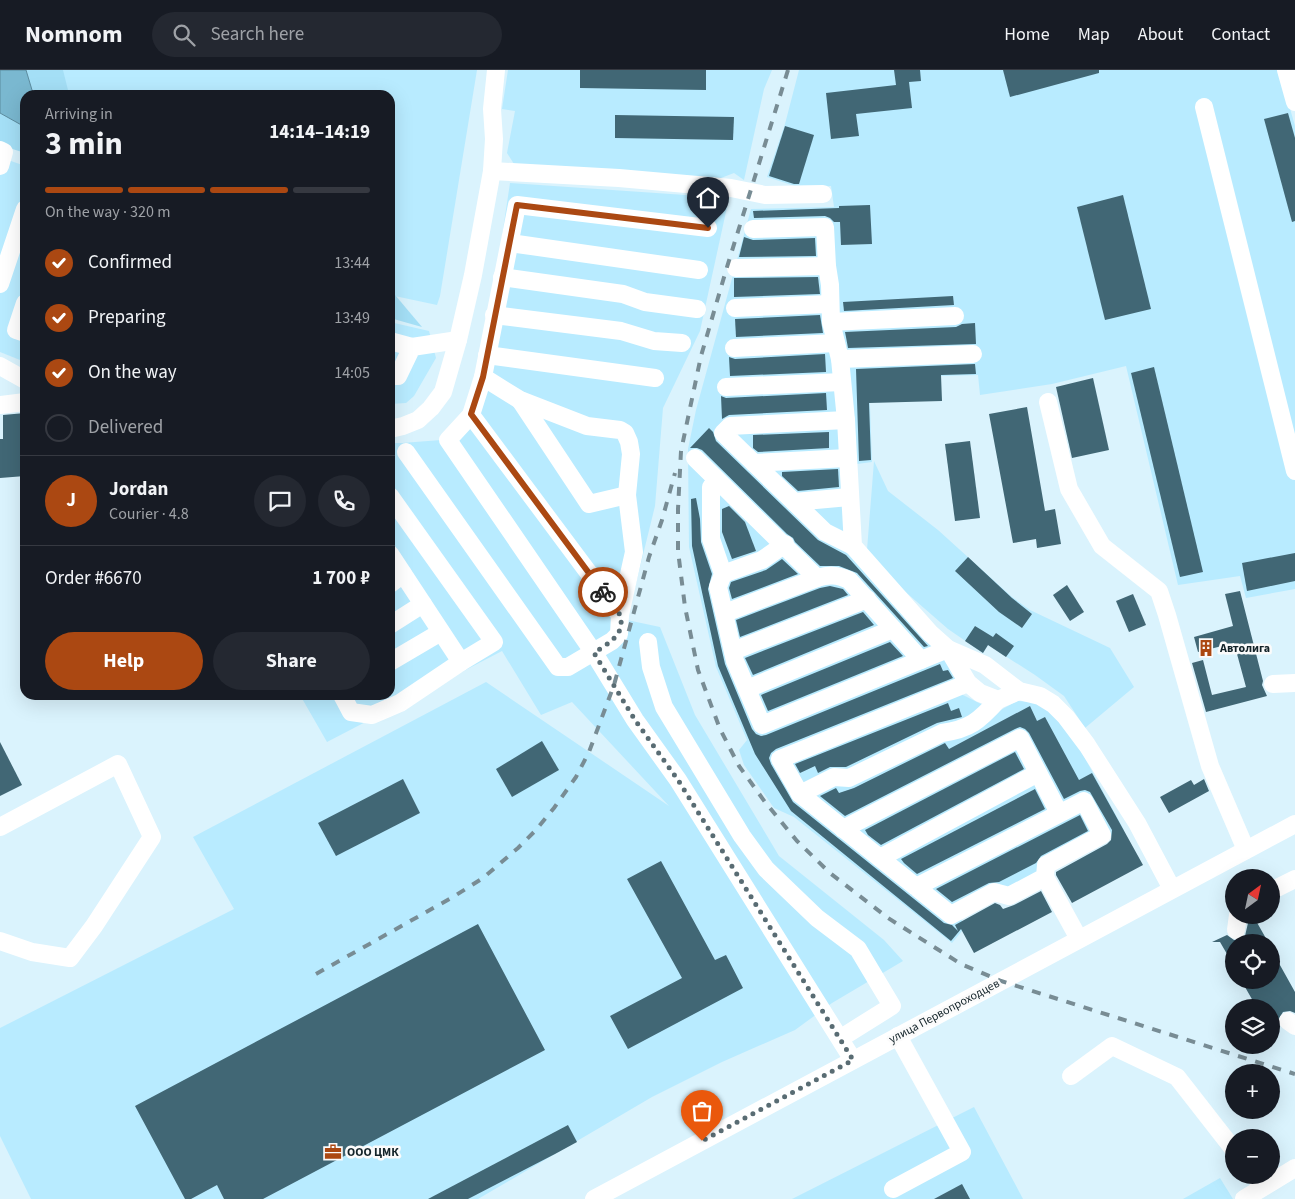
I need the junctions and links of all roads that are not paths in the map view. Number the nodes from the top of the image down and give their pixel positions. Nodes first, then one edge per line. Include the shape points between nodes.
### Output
1 (496, 70) edge
2 (1286, 70) edge
3 (1295, 102) edge
4 (1204, 107) dead end
5 (0, 150) edge
6 (0, 166) edge
7 (492, 172) junction
8 (823, 194) dead end
9 (20, 224) edge
10 (708, 228) dead end
11 (753, 229) dead end
12 (510, 243) junction
13 (827, 266) junction
14 (736, 268) dead end
15 (699, 270) dead end
16 (502, 277) junction
17 (0, 284) edge
18 (830, 304) junction
19 (735, 308) dead end
20 (697, 309) dead end
21 (494, 315) junction
22 (955, 316) dead end
23 (20, 318) edge
24 (831, 322) junction
25 (20, 331) edge
26 (458, 340) junction
27 (395, 342) edge
28 (682, 343) dead end
29 (412, 347) junction
30 (734, 348) dead end
31 (838, 351) junction
32 (972, 354) dead end
33 (487, 355) junction
34 (395, 376) edge
35 (483, 377) junction
36 (655, 378) dead end
37 (842, 382) junction
38 (726, 387) dead end
39 (520, 400) junction
40 (1048, 402) dead end
41 (20, 403) edge
42 (0, 405) edge
43 (471, 414) junction
44 (846, 420) junction
45 (395, 428) edge
46 (406, 452) dead end
47 (695, 458) dead end
48 (847, 458) junction
49 (754, 464) junction
50 (1295, 470) edge
51 (718, 480) junction
52 (628, 495) junction
53 (849, 497) junction
54 (794, 502) junction
55 (395, 503) edge
56 (785, 544) junction
57 (853, 546) junction
58 (723, 574) junction
59 (817, 578) junction
60 (397, 579) edge
61 (867, 599) junction
62 (423, 604) junction
63 (726, 613) junction
64 (620, 616) junction
65 (395, 622) edge
66 (893, 629) junction
67 (441, 632) junction
68 (648, 642) dead end
69 (948, 649) junction
70 (734, 652) junction
71 (594, 653) junction
72 (395, 659) edge
73 (922, 660) junction
74 (461, 662) junction
75 (968, 683) junction
76 (1295, 683) edge
77 (1273, 684) dead end
78 (747, 689) junction
79 (1019, 691) junction
80 (345, 700) edge
81 (998, 700) junction
82 (1038, 773) junction
83 (800, 794) junction
84 (1059, 813) junction
85 (1295, 824) edge
86 (0, 827) edge
87 (843, 829) junction
88 (1246, 850) junction
89 (880, 858) junction
90 (1045, 876) junction
91 (1295, 879) edge
92 (1280, 886) edge
93 (916, 887) junction
94 (1172, 889) junction
95 (1079, 939) junction
96 (0, 941) edge
97 (898, 1036) junction
98 (841, 1038) junction
99 (853, 1060) junction
100 (1070, 1076) dead end
101 (1225, 1138) edge
102 (1295, 1168) edge
103 (1280, 1173) edge
104 (1256, 1184) edge
105 (893, 1189) dead end
106 (594, 1199) edge
107 (1244, 1199) edge

1 - 7 street
2 - 3 street
4 - 50 street
5 - 6 street via 4,152
7 - 8 street via 619,178 731,188 765,195
7 - 26 street
9 - 17 street
10 - 12 street via 517,205
11 - 13 street via 825,227
12 - 15 street
12 - 16 street
13 - 14 street
13 - 18 street
16 - 20 street via 623,294 645,302
16 - 21 street
18 - 19 street
18 - 24 street
21 - 28 street via 621,331 654,341
21 - 33 street
22 - 24 street
23 - 25 street via 16,330
24 - 31 street
26 - 29 street
26 - 45 street via 443,392 418,420
27 - 29 street
29 - 34 street via 398,376
30 - 31 street
31 - 32 street
31 - 37 street
33 - 35 street
33 - 36 street
35 - 39 street
35 - 43 street
37 - 38 street
37 - 44 street
39 - 52 street via 589,504
39 - 52 street via 586,426 625,433 630,454
40 - 88 street via 1069,489 1102,546 1159,590 1210,766
41 - 42 street
43 - 64 street
43 - 71 street via 448,440
44 - 48 street
44 - 49 street via 730,426 723,433
46 - 71 street via 558,667 568,667
47 - 51 street
48 - 49 street
48 - 53 street
49 - 54 street
51 - 56 street
51 - 58 street via 711,487 711,539
52 - 64 street via 634,552
53 - 54 street
53 - 57 street
54 - 57 street via 825,532
55 - 74 street via 494,642
56 - 58 street via 762,560
56 - 59 street
57 - 69 street
58 - 63 street via 718,586
59 - 61 street via 837,575 850,580
59 - 63 street
60 - 62 street
61 - 66 street
61 - 70 street
62 - 65 street
62 - 67 street
63 - 70 street
64 - 71 street via 619,634
66 - 73 street
66 - 78 street
67 - 72 street
67 - 74 street
68 - 98 street via 651,667 664,707 742,836 766,869 817,918 858,950 892,1006
69 - 73 street
69 - 75 street
69 - 79 street via 985,665
70 - 78 street
71 - 98 street
73 - 78 street via 762,725
74 - 80 street via 400,703 372,715 352,712
75 - 81 street via 980,693
75 - 83 street via 780,759
76 - 77 street
79 - 81 street
79 - 94 street via 1040,696 1053,704 1087,745 1137,824
81 - 83 street via 982,719 942,733 849,778 834,777
82 - 84 street
82 - 87 street via 1020,738
82 - 89 street
83 - 87 street
84 - 90 street via 1084,800 1102,834 1046,865
84 - 93 street
85 - 88 street, улица Первопроходцев
86 - 96 street via 118,764 152,838 70,958 32,952
87 - 89 street
88 - 94 street, улица Первопроходцев
89 - 93 street
90 - 93 street via 1009,896 994,892 951,915
90 - 95 street
91 - 92 street
94 - 95 street, улица Первопроходцев
95 - 97 street, улица Первопроходцев
97 - 99 street, улица Первопроходцев
97 - 105 street via 962,1152
98 - 99 street
99 - 106 street, улица Первопроходцев
100 - 101 street via 1112,1046 1177,1077
102 - 103 street
104 - 107 street

